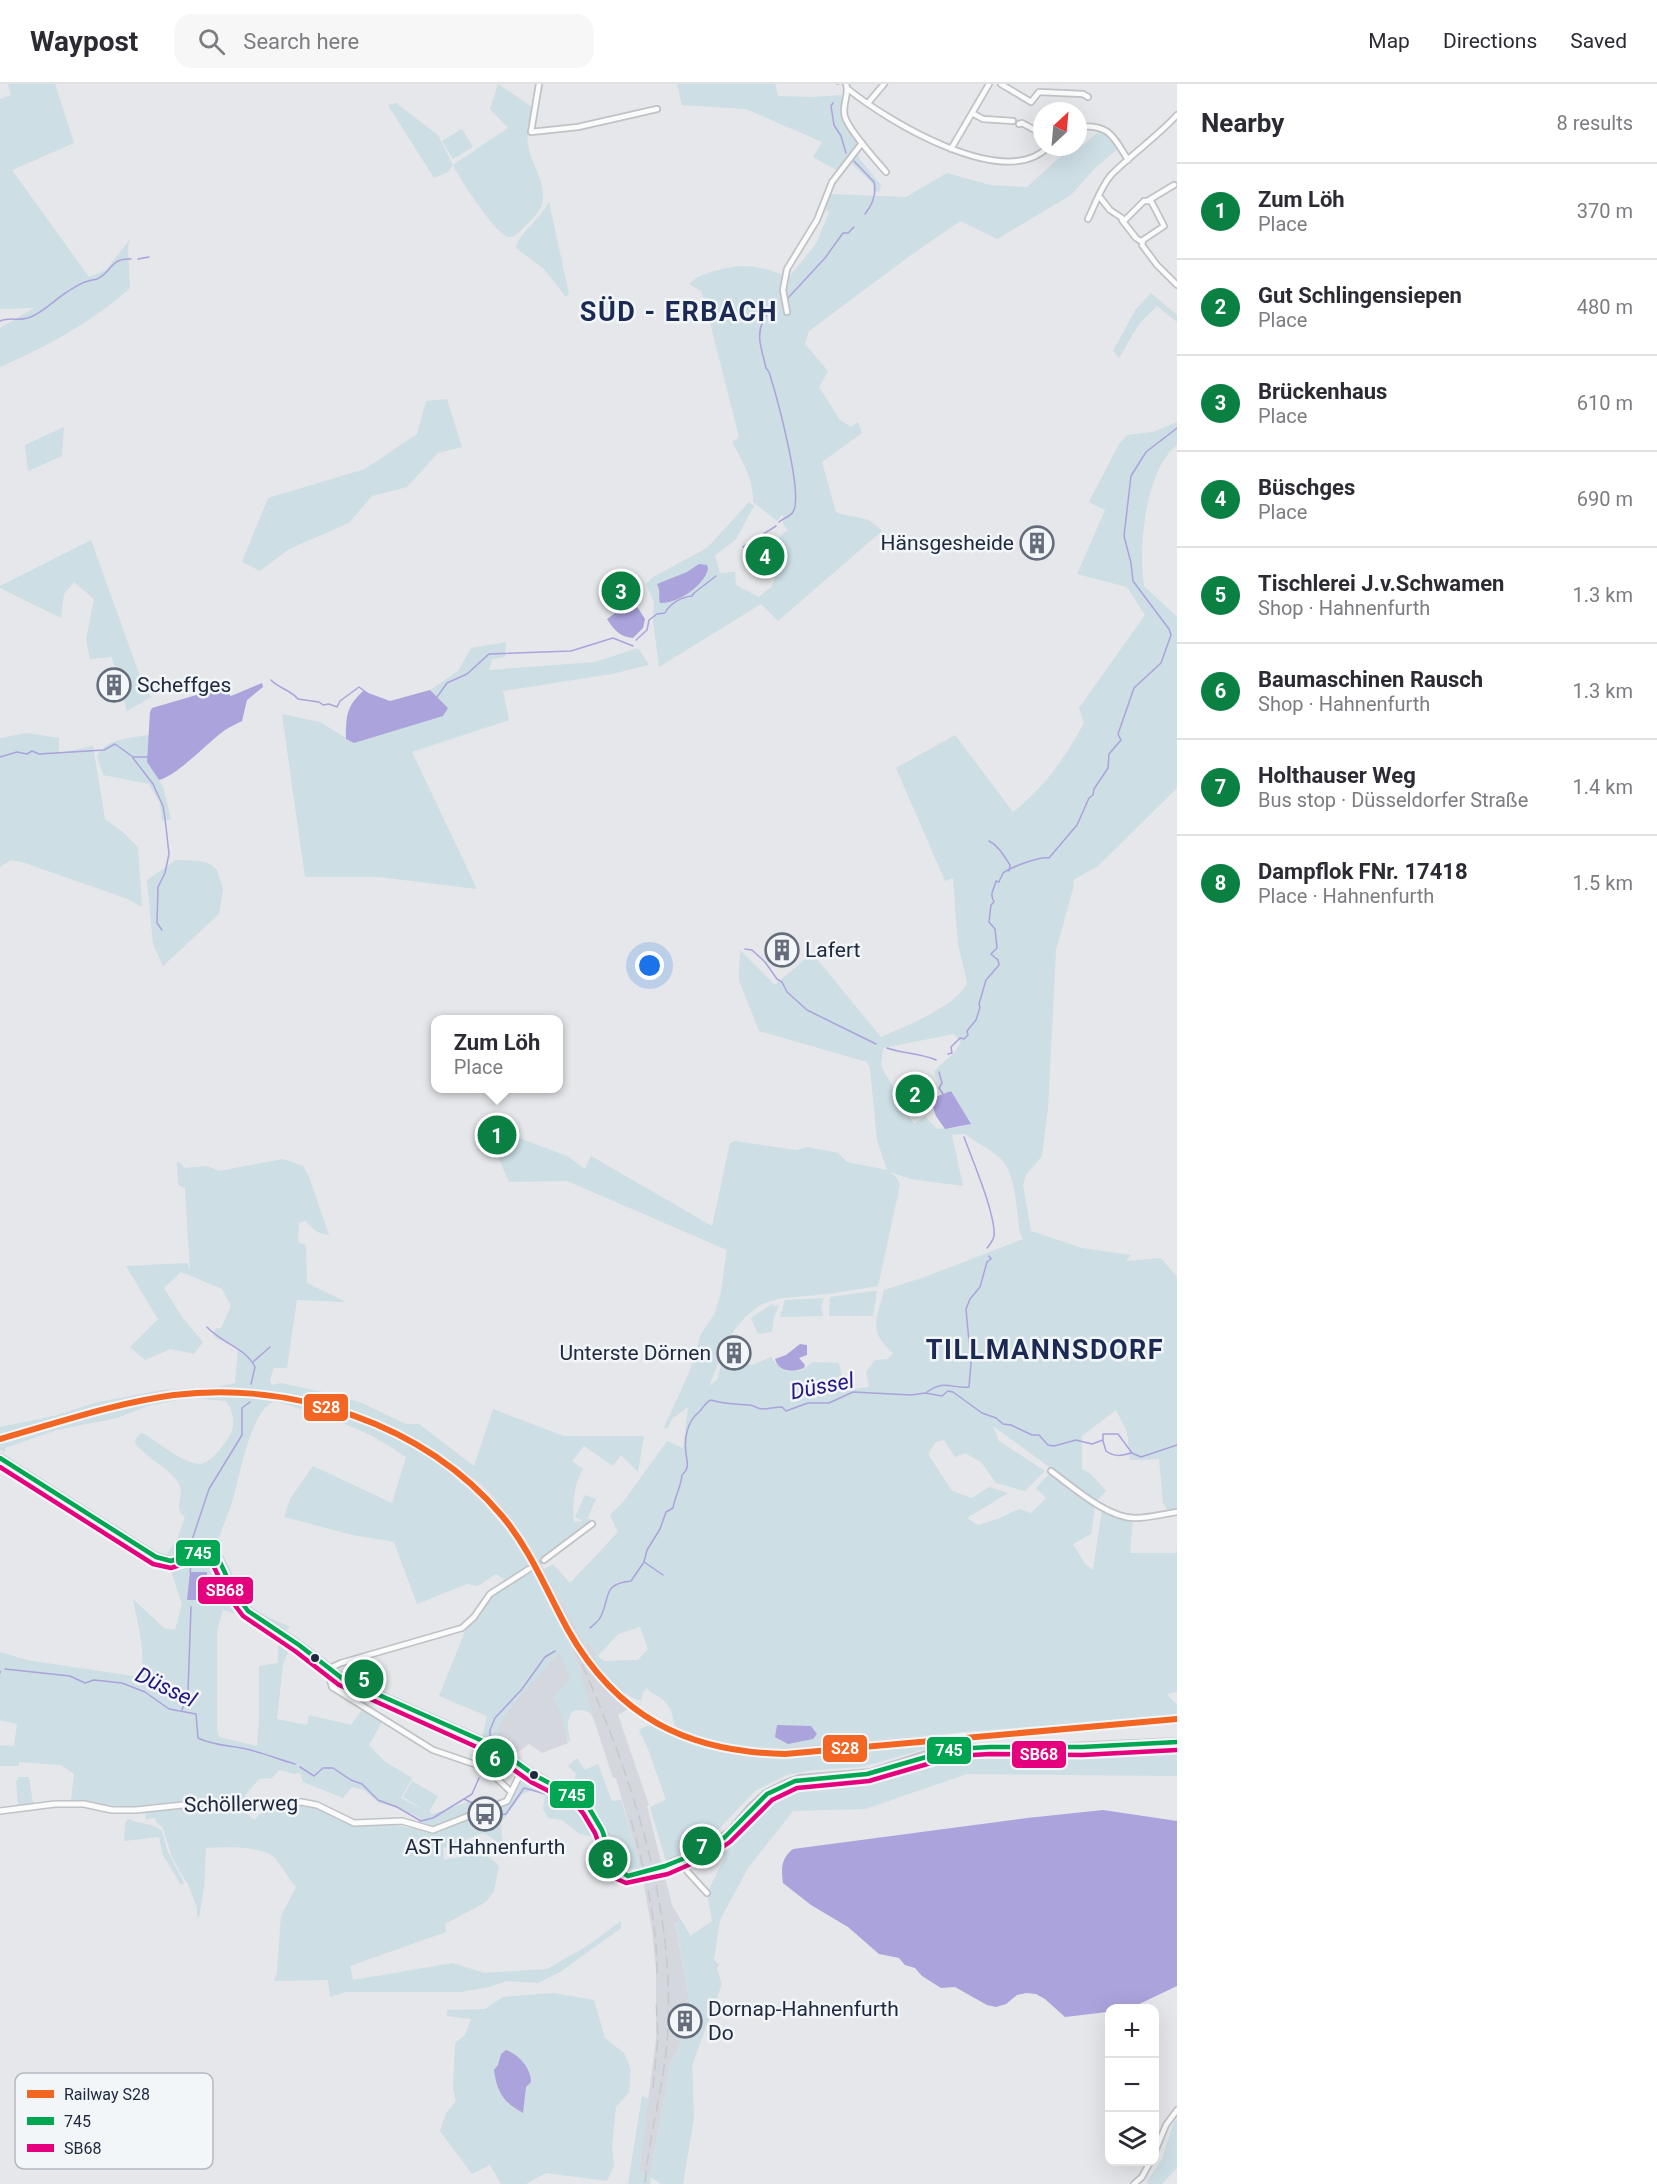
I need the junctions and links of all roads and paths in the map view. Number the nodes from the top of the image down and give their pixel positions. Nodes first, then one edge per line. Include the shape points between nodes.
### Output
1 (539, 84) edge
2 (884, 84) edge
3 (989, 84) edge
4 (1001, 84) edge
5 (847, 86) edge
6 (1088, 97) dead end
7 (868, 103) junction
8 (657, 109) dead end
9 (972, 113) junction
10 (1177, 115) edge
11 (1013, 121) dead end
12 (1019, 124) dead end
13 (1087, 127) edge
14 (1033, 129) edge
15 (862, 143) junction
16 (951, 149) junction
17 (1033, 156) edge
18 (1128, 160) junction
19 (886, 172) dead end
20 (1174, 185) dead end
21 (1099, 196) junction
22 (1149, 200) junction
23 (1088, 219) dead end
24 (1122, 220) junction
25 (1142, 242) junction
26 (1177, 285) edge
27 (787, 312) dead end
28 (0, 1458) edge
29 (1051, 1471) dead end
30 (1177, 1512) edge
31 (592, 1524) dead end
32 (544, 1560) tunnel mouth
33 (529, 1569) tunnel mouth
34 (332, 1670) junction
35 (1177, 1742) edge
36 (523, 1768) junction
37 (511, 1792) junction
38 (0, 1811) edge
39 (682, 1859) junction
40 (671, 1863) tunnel mouth
41 (636, 1875) dead end
42 (707, 1893) dead end
43 (1177, 2110) edge
44 (1159, 2142) edge
45 (1148, 2166) edge
46 (1134, 2184) edge

1 - 8 street via 531,132 578,127
2 - 7 street
3 - 9 street
4 - 6 street via 1031,102 1039,92
5 - 7 street
5 - 15 street via 845,118
7 - 16 street via 910,131
9 - 11 street via 983,119
9 - 16 street
10 - 18 street
12 - 14 street
13 - 18 street via 1107,132 1119,142
15 - 19 street
15 - 27 street via 832,182 817,220 787,269 783,290
16 - 17 street via 1011,161
18 - 21 street via 1110,177
20 - 22 street
21 - 23 street
21 - 24 street
22 - 24 street
22 - 25 street via 1164,226
24 - 25 street
25 - 26 street via 1149,256
28 - 34 main road via 156,1557 171,1561 202,1552 214,1556 248,1611
29 - 30 street via 1096,1504 1123,1516
31 - 32 street
33 - 34 street via 490,1594 462,1628 341,1663
34 - 36 main road via 353,1685 494,1746
34 - 37 street via 332,1687 433,1750 486,1768
35 - 39 main road via 964,1748 936,1752 872,1773 800,1779 766,1794 709,1849
36 - 37 street, Schöllerweg
36 - 41 main road via 584,1802 602,1830 615,1868 628,1876
37 - 38 street, Schöllerweg via 507,1801 433,1830 402,1821 354,1824 317,1805 301,1802 201,1803 136,1810 55,1804
39 - 40 main road
39 - 42 street via 687,1871
43 - 44 street
45 - 46 street

